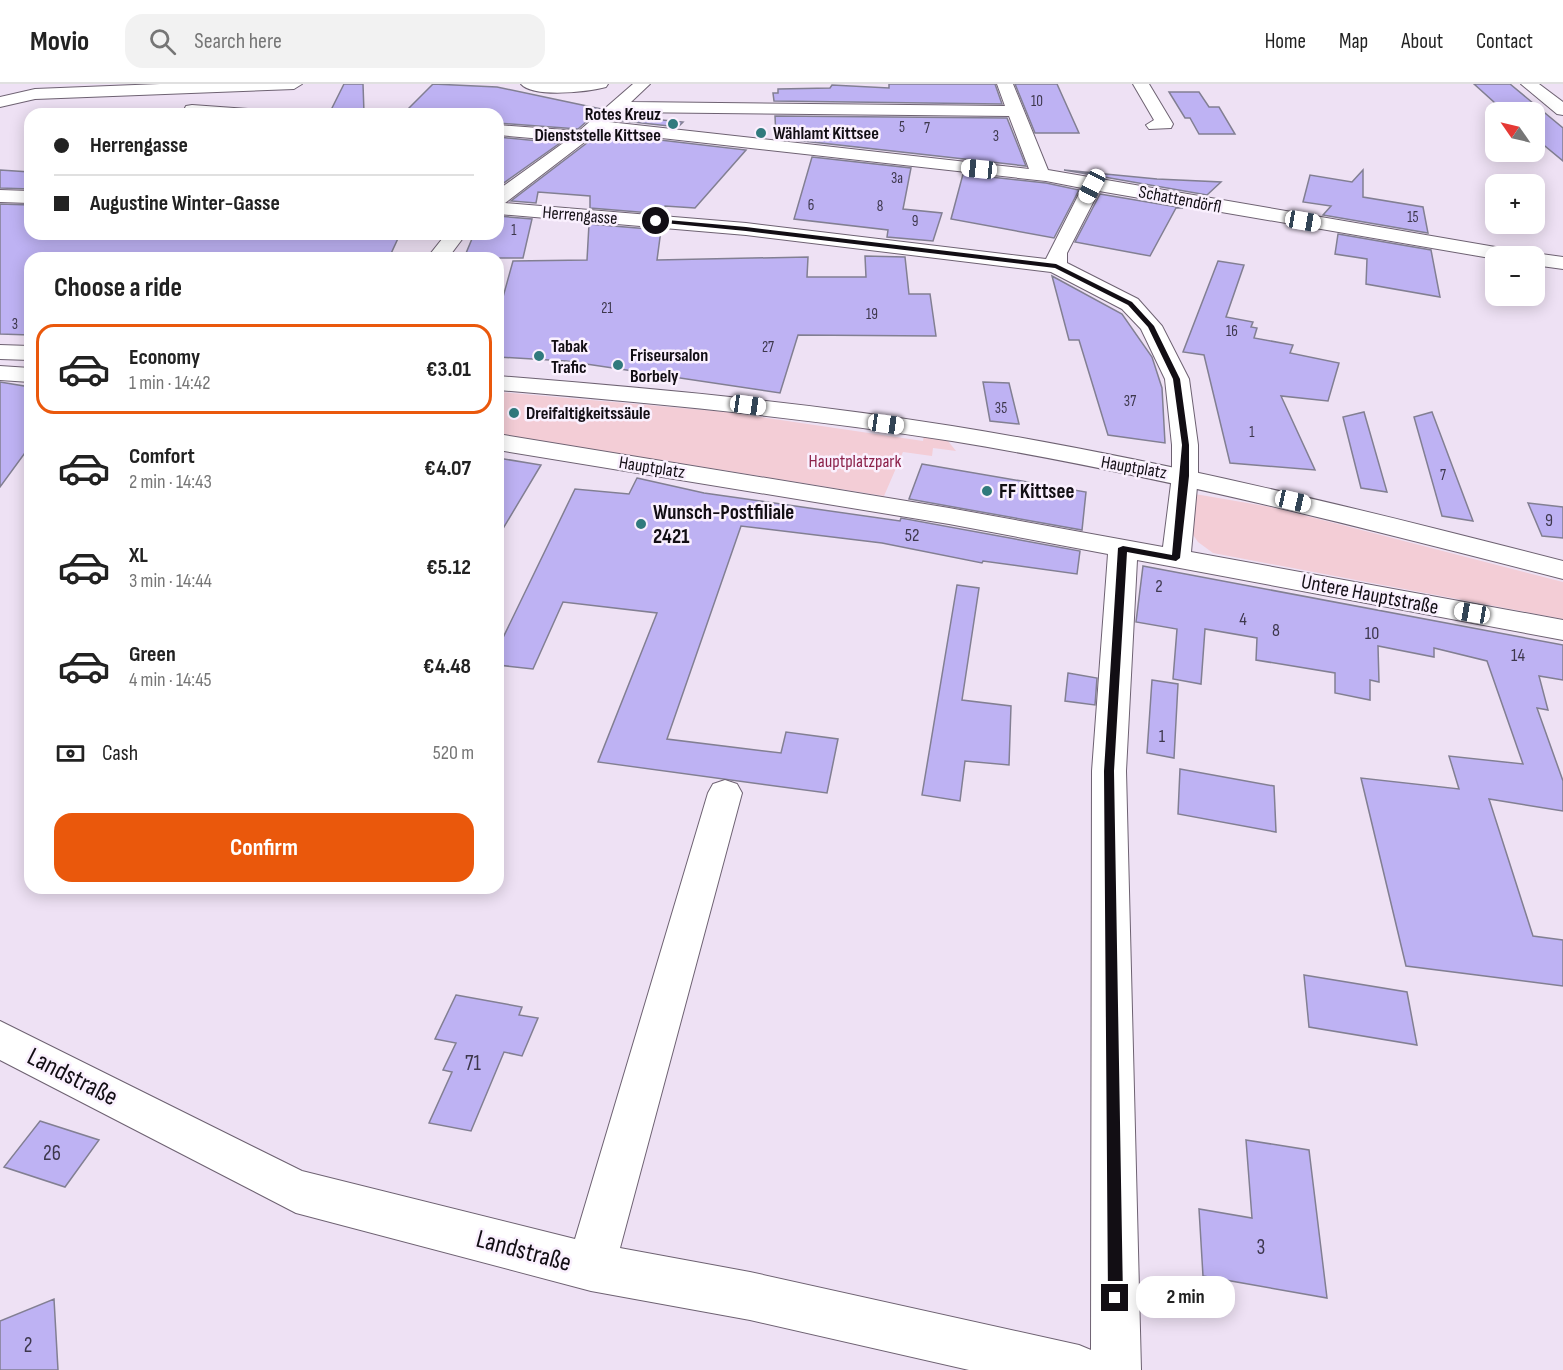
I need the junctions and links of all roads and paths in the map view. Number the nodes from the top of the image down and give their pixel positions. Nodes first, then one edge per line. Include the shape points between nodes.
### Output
1 (294, 84) edge
2 (529, 84) edge
3 (600, 84) edge
4 (642, 84) edge
5 (1005, 84) edge
6 (1141, 84) edge
7 (1529, 84) edge
8 (761, 93) dead end
9 (0, 102) edge
10 (618, 107) junction
11 (758, 110) junction
12 (1563, 110) edge
13 (1015, 111) junction
14 (1155, 125) dead end
15 (504, 130) edge
16 (589, 131) junction
17 (1040, 174) junction
18 (1092, 186) junction
19 (504, 195) edge
20 (0, 196) edge
21 (24, 197) edge
22 (504, 209) edge
23 (451, 240) edge
24 (1485, 251) edge
25 (442, 252) edge
26 (1545, 261) edge
27 (1563, 263) edge
28 (1056, 266) junction
29 (0, 352) edge
30 (24, 353) edge
31 (0, 372) edge
32 (24, 374) edge
33 (504, 384) edge
34 (504, 443) edge
35 (1185, 476) junction
36 (1123, 548) junction
37 (1176, 558) junction
38 (1563, 570) edge
39 (1563, 630) edge
40 (725, 793) dead end
41 (0, 1039) edge
42 (591, 1267) junction
43 (1079, 1370) edge
44 (1116, 1370) edge

1 - 9 street via 35,94
2 - 3 street via 579,89
4 - 10 street
5 - 13 street
6 - 14 street via 1164,124
7 - 12 street
8 - 11 street
10 - 11 street
10 - 16 street
11 - 13 street via 930,101
13 - 17 street
15 - 16 street, Schattendörfl
16 - 17 street, Schattendörfl
16 - 19 street
17 - 18 street, Schattendörfl
18 - 24 street, Schattendörfl via 1112,186
18 - 28 street via 1057,253
20 - 21 street
22 - 28 street, Herrengasse via 746,229
23 - 25 street
26 - 27 street
28 - 35 street, Herrengasse via 1130,304 1151,326 1177,379
29 - 30 street
31 - 32 street
33 - 35 street, Hauptplatz via 748,405 955,434
34 - 36 street, Hauptplatz
35 - 37 street, Hauptplatz
35 - 38 street via 1379,521
36 - 37 street, Hauptplatz
36 - 44 street via 1109,771
37 - 39 street, Untere Hauptstraße
40 - 42 street
41 - 42 street, Landstraße via 296,1191
42 - 43 street, Landstraße via 750,1296

